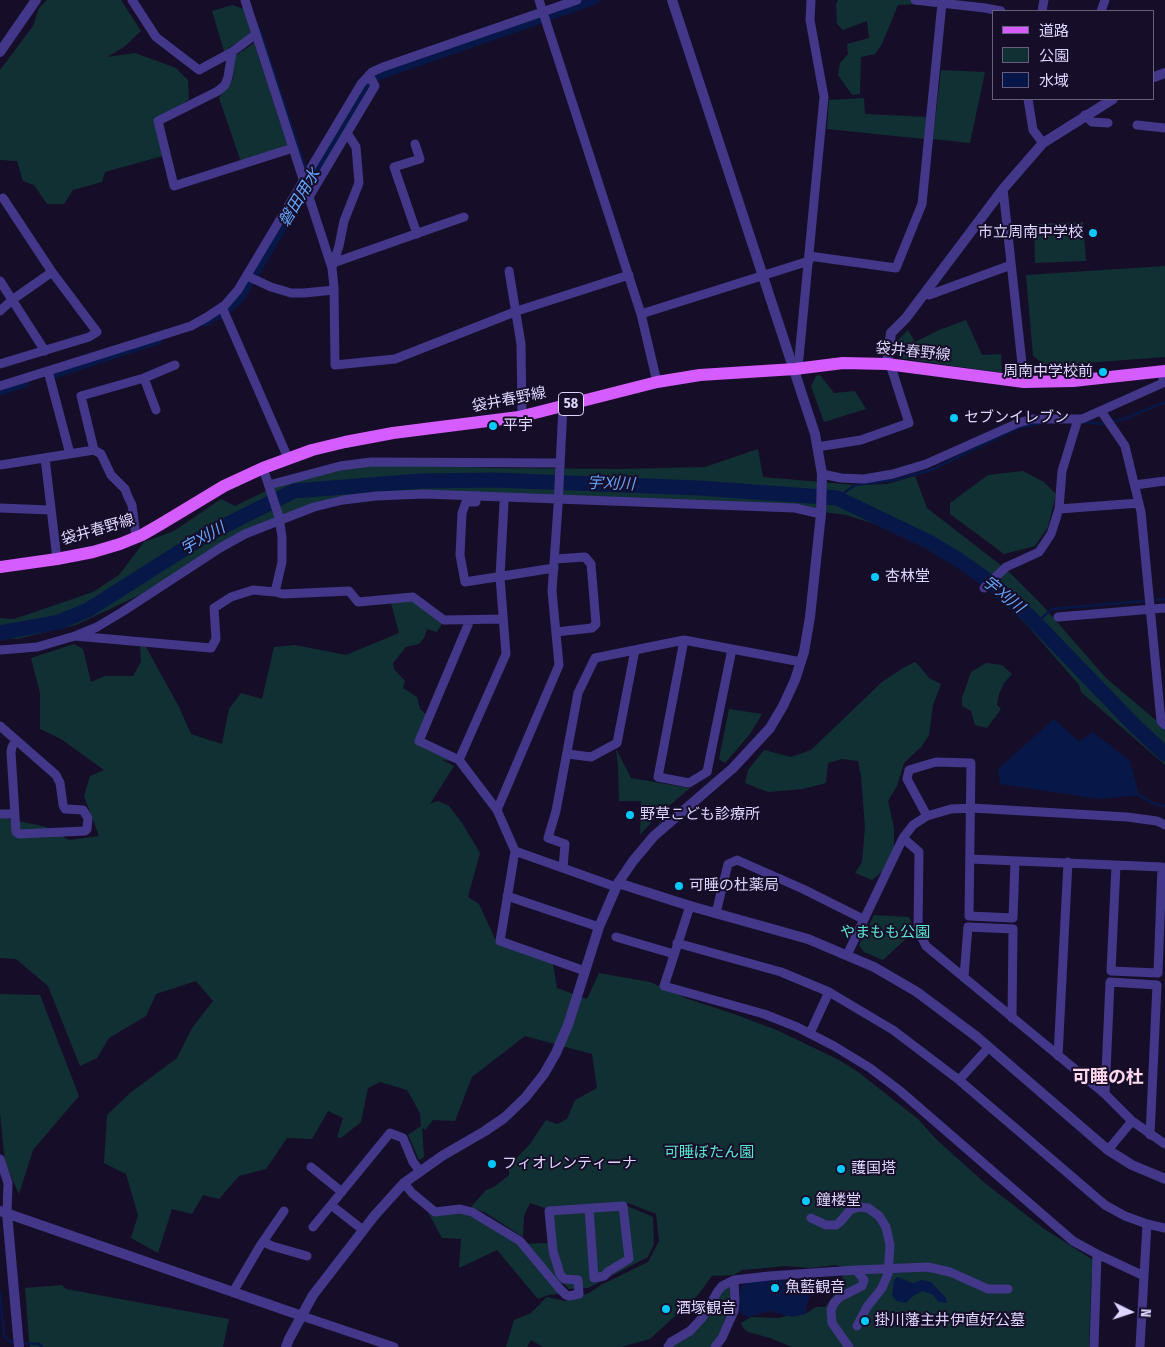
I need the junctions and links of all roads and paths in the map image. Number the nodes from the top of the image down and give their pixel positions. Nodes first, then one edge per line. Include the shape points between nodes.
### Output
1 (36, 0) edge
2 (132, 0) edge
3 (245, 0) edge
4 (539, 0) edge
5 (577, 0) edge
6 (672, 0) edge
7 (811, 0) edge
8 (915, 0) edge
9 (942, 3) junction
10 (996, 10) edge
11 (543, 12) junction
12 (256, 34) junction
13 (0, 52) edge
14 (232, 52) junction
15 (369, 75) junction
16 (1028, 100) edge
17 (1111, 100) edge
18 (1085, 115) junction
19 (1108, 123) dead end
20 (1137, 125) dead end
21 (1165, 128) edge
22 (347, 133) junction
23 (1043, 143) junction
24 (415, 144) dead end
25 (293, 148) junction
26 (303, 181) junction
27 (1003, 189) junction
28 (1, 197) edge
29 (308, 197) junction
30 (464, 217) dead end
31 (416, 234) junction
32 (809, 258) junction
33 (332, 266) junction
34 (1010, 266) junction
35 (509, 271) dead end
36 (52, 272) junction
37 (628, 275) junction
38 (763, 275) junction
39 (247, 276) junction
40 (0, 281) edge
41 (334, 290) junction
42 (925, 293) junction
43 (12, 300) junction
44 (222, 307) junction
45 (0, 311) edge
46 (517, 311) junction
47 (641, 314) junction
48 (45, 351) junction
49 (0, 364) edge
50 (889, 364) junction
51 (175, 365) dead end
52 (796, 369) junction
53 (48, 371) junction
54 (1164, 372) edge
55 (144, 378) junction
56 (657, 382) junction
57 (1024, 382) junction
58 (0, 386) edge
59 (563, 406) junction
60 (156, 410) dead end
61 (1101, 412) junction
62 (522, 416) junction
63 (1078, 419) junction
64 (817, 447) junction
65 (94, 450) junction
66 (70, 454) junction
67 (45, 458) junction
68 (288, 458) junction
69 (560, 464) junction
70 (0, 465) edge
71 (263, 468) junction
72 (822, 474) junction
73 (1165, 481) edge
74 (269, 485) junction
75 (1135, 485) junction
76 (558, 501) junction
77 (504, 503) junction
78 (1139, 503) junction
79 (0, 508) edge
80 (1059, 509) junction
81 (50, 510) junction
82 (821, 514) junction
83 (279, 519) junction
84 (136, 537) junction
85 (57, 559) junction
86 (554, 564) junction
87 (0, 567) edge
88 (500, 577) junction
89 (984, 588) dead end
90 (275, 592) junction
91 (1165, 608) edge
92 (1150, 610) junction
93 (1058, 617) dead end
94 (503, 619) junction
95 (470, 620) junction
96 (556, 632) junction
97 (75, 636) junction
98 (684, 640) junction
99 (732, 649) junction
100 (0, 650) edge
101 (635, 650) junction
102 (801, 662) junction
103 (0, 726) edge
104 (1165, 726) edge
105 (16, 740) junction
106 (568, 754) junction
107 (459, 760) junction
108 (972, 808) junction
109 (497, 810) junction
110 (0, 814) edge
111 (14, 814) junction
112 (927, 816) junction
113 (1165, 825) edge
114 (902, 838) junction
115 (515, 850) junction
116 (970, 859) junction
117 (1015, 861) junction
118 (1068, 862) junction
119 (1116, 866) junction
120 (563, 868) junction
121 (1164, 868) edge
122 (617, 885) junction
123 (508, 896) junction
124 (690, 906) junction
125 (716, 913) junction
126 (863, 919) junction
127 (599, 927) junction
128 (616, 937) dead end
129 (677, 943) junction
130 (674, 954) junction
131 (847, 955) junction
132 (585, 971) junction
133 (964, 977) junction
134 (829, 992) junction
135 (1012, 1018) junction
136 (810, 1033) junction
137 (988, 1048) junction
138 (1058, 1056) junction
139 (959, 1080) junction
140 (1105, 1094) junction
141 (1132, 1121) junction
142 (1150, 1134) junction
143 (1165, 1144) edge
144 (1108, 1150) junction
145 (0, 1159) edge
146 (311, 1167) dead end
147 (420, 1171) junction
148 (1165, 1179) edge
149 (404, 1183) junction
150 (342, 1192) junction
151 (331, 1205) junction
152 (589, 1208) junction
153 (284, 1211) dead end
154 (4, 1212) edge
155 (811, 1218) dead end
156 (1147, 1224) junction
157 (313, 1227) dead end
158 (1165, 1228) edge
159 (363, 1230) junction
160 (264, 1242) junction
161 (1097, 1254) junction
162 (307, 1256) dead end
163 (888, 1268) junction
164 (856, 1270) junction
165 (1144, 1276) junction
166 (734, 1280) junction
167 (1008, 1289) dead end
168 (233, 1292) junction
169 (302, 1316) junction
170 (857, 1326) dead end
171 (19, 1347) edge
172 (286, 1347) edge
173 (394, 1347) edge
174 (668, 1347) edge
175 (715, 1347) edge
176 (849, 1347) edge
177 (1094, 1347) edge
178 (1140, 1347) edge

1 - 13 street
2 - 14 street via 156,37 199,70
3 - 12 street
4 - 11 street
5 - 11 street
6 - 38 street
7 - 32 street via 810,20 824,97
8 - 9 street
9 - 10 street
9 - 32 street via 922,204 896,268
11 - 15 street via 383,67
11 - 37 street
12 - 14 street
12 - 25 street
14 - 25 street via 225,85 158,121 174,186
15 - 22 street via 375,86
15 - 26 street
16 - 23 street via 1033,130
17 - 18 street
18 - 19 street via 1092,122
18 - 23 street
20 - 21 street
22 - 29 street
22 - 33 street via 356,147 359,183 344,221
23 - 27 street
24 - 31 street via 420,159 394,167
25 - 26 street
26 - 29 street
26 - 39 street
27 - 34 street
27 - 42 street
28 - 36 street
29 - 33 street
30 - 31 street
31 - 33 street
32 - 38 street
32 - 52 street
33 - 41 street
34 - 42 street
34 - 57 street
35 - 46 street
36 - 43 street
36 - 48 street via 97,332 90,338
37 - 46 street
37 - 47 street
38 - 47 street
38 - 52 street
39 - 41 street via 291,293
39 - 44 street
40 - 43 street
41 - 46 street via 334,365 395,359
42 - 50 street via 892,334
43 - 45 street
43 - 48 street
44 - 53 street via 191,326
44 - 68 street
46 - 62 street
47 - 56 street
48 - 49 street
50 - 52 main road, 袋井春野線 / 58 via 843,363
50 - 57 main road, 袋井春野線 / 58
50 - 64 street via 909,423 860,440
51 - 55 street
52 - 56 main road, 袋井春野線 / 58 via 700,375
52 - 64 street
53 - 58 street
53 - 66 street
54 - 57 main road, 袋井春野線 / 58
54 - 61 street via 1163,383
55 - 60 street
55 - 65 street via 81,396
56 - 59 main road, 袋井春野線 / 58
59 - 62 main road, 袋井春野線 / 58
59 - 69 street
61 - 63 street
61 - 75 street via 1124,446
62 - 68 main road, 袋井春野線 / 58 via 393,433 344,442
63 - 72 street via 1018,422 926,464 893,474 864,479
63 - 80 street via 1062,470
64 - 72 street
65 - 66 street
65 - 84 street via 101,454 111,475 125,489 132,505
66 - 67 street
67 - 70 street
67 - 81 street
68 - 71 main road, 袋井春野線 / 58
69 - 74 street via 371,462 340,466
69 - 76 street
71 - 74 street
71 - 84 main road, 袋井春野線 / 58 via 224,486
72 - 82 street
73 - 75 street
74 - 83 street
75 - 78 street
76 - 77 street
76 - 82 street via 795,508
76 - 83 street via 385,495 343,500
76 - 86 street
77 - 88 street
77 - 88 street via 466,502 462,513 460,555 465,582
78 - 80 street
78 - 92 street
79 - 81 street
80 - 89 street via 1051,534 1038,552 1006,567
81 - 85 street
82 - 102 street via 810,617
83 - 90 street via 282,562
83 - 97 street via 220,548 122,612
84 - 85 main road, 袋井春野線 / 58 via 93,552
85 - 87 main road, 袋井春野線 / 58
86 - 88 street
86 - 96 street via 552,591
86 - 96 street via 585,557 591,564 596,624 592,628
88 - 94 street
90 - 95 street via 350,591 358,602 413,597 444,620
90 - 97 street via 253,590 231,597 214,608 216,639 211,648
91 - 92 street
92 - 93 street
92 - 104 street via 1161,721
94 - 95 street
94 - 107 street via 506,654
95 - 107 street via 420,741
96 - 109 street via 559,665
97 - 100 street via 36,647
98 - 99 street
98 - 99 street via 658,777 689,784 707,772
98 - 101 street
99 - 102 street
101 - 106 street via 595,658 578,693
101 - 106 street via 617,743 591,757
102 - 122 street via 787,698 770,728 733,768 654,836
103 - 105 street
105 - 111 street via 11,752
105 - 111 street via 56,775 65,809 83,810 88,818 87,829 85,832 19,834
106 - 120 street via 548,838 565,844
107 - 109 street
108 - 112 street via 952,809
108 - 112 street via 971,763 936,762 909,770 907,779
108 - 113 street via 1127,817
108 - 116 street
109 - 115 street
110 - 111 street
112 - 114 street
114 - 126 street
114 - 133 street via 919,852 918,930 926,946
115 - 120 street
115 - 123 street
116 - 117 street
116 - 117 street via 968,916 1013,918
117 - 118 street
118 - 119 street
118 - 138 street
119 - 121 street
119 - 121 street via 1111,971 1158,973
120 - 122 street
122 - 124 street
122 - 127 street
123 - 127 street
123 - 132 street via 500,941
124 - 125 street
124 - 129 street
125 - 126 street via 728,864 737,860
125 - 131 street
126 - 131 street
127 - 132 street
128 - 130 street
129 - 130 street
129 - 134 street via 781,972
130 - 136 street via 664,986 764,1014
131 - 137 street via 916,992
132 - 147 street via 556,1054 535,1086 504,1118
133 - 135 street
133 - 135 street via 968,927 1013,929
134 - 136 street
134 - 139 street via 893,1030
135 - 138 street
136 - 161 street via 870,1068 899,1090 1074,1241
137 - 139 street
137 - 144 street
138 - 140 street
139 - 156 street via 1105,1205
140 - 141 street
140 - 142 street via 1110,982 1157,985
141 - 142 street
141 - 144 street
142 - 143 street
144 - 148 street
145 - 154 street via 8,1183
146 - 150 street
147 - 149 street
147 - 150 street via 404,1138 390,1133
149 - 152 street via 435,1212 460,1209 472,1212 520,1241 569,1296 578,1294 578,1280 564,1279 560,1274 553,1252 550,1211
149 - 159 street
150 - 151 street
151 - 157 street
151 - 159 street
152 - 152 street via 623,1206 629,1259 598,1279 594,1278
153 - 160 street
154 - 168 street
154 - 171 street
155 - 163 street via 826,1225 836,1225 850,1210 868,1208 886,1227 890,1244
156 - 158 street
156 - 165 street
159 - 169 street
160 - 162 street
160 - 168 street
161 - 165 street
161 - 177 street
163 - 164 street
163 - 167 street via 940,1268 988,1290
163 - 170 street via 882,1288
164 - 166 street
164 - 176 street via 864,1280 862,1286 840,1298 831,1310 832,1323
165 - 178 street
166 - 174 street via 722,1286 690,1331
166 - 175 street via 734,1311
168 - 169 street
169 - 172 street
169 - 173 street

